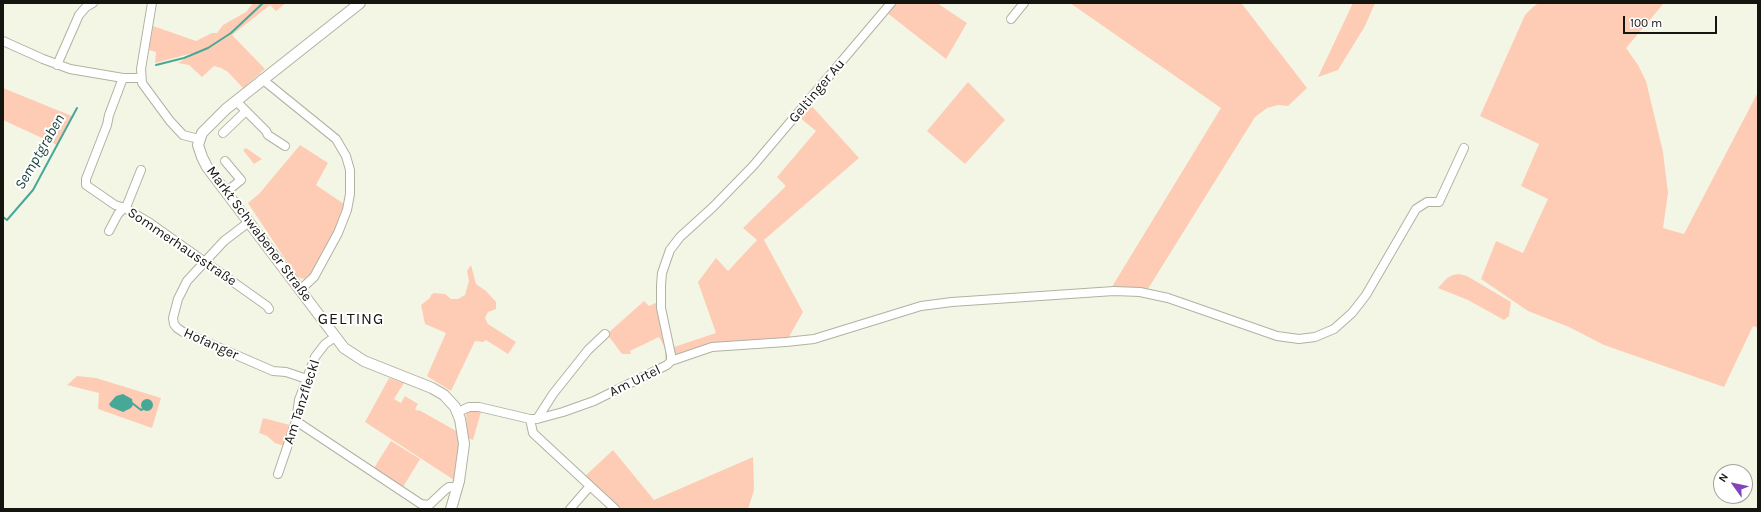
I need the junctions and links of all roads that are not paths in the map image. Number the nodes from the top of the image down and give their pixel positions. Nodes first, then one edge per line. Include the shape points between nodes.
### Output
1 (93, 3) edge
2 (152, 3) edge
3 (360, 3) edge
4 (891, 3) edge
5 (1024, 3) edge
6 (1011, 20) dead end
7 (3, 41) edge
8 (57, 65) junction
9 (123, 78) junction
10 (140, 78) junction
11 (262, 79) junction
12 (236, 101) junction
13 (246, 111) junction
14 (222, 133) dead end
15 (199, 139) junction
16 (285, 146) dead end
17 (1464, 148) dead end
18 (225, 161) dead end
19 (141, 170) dead end
20 (743, 177) joint
21 (226, 192) junction
22 (125, 208) junction
23 (249, 222) junction
24 (109, 231) dead end
25 (205, 261) junction
26 (300, 290) junction
27 (269, 309) dead end
28 (606, 334) dead end
29 (335, 337) junction
30 (671, 361) junction
31 (307, 379) junction
32 (458, 412) junction
33 (534, 419) junction
34 (296, 421) junction
35 (278, 474) dead end
36 (590, 486) junction
37 (457, 487) junction
38 (427, 507) edge
39 (452, 509) edge
40 (570, 509) edge
41 (615, 509) edge

1 - 8 street via 79,15
2 - 10 street
3 - 11 main road
4 - 20 street, Geltinger Au
5 - 6 street
7 - 8 street
8 - 9 street
9 - 10 street
9 - 22 street, Sommerhausstraße via 86,185 115,205
10 - 15 street via 170,122 184,135
11 - 12 main road
11 - 26 street via 336,139 346,156 350,170 347,210 338,234 320,268 310,282
12 - 13 street
12 - 15 main road via 207,127
13 - 14 street
13 - 16 street via 268,135
15 - 21 main road, Markt Schwabener Straße via 198,146 202,157
17 - 30 street via 1439,202 1427,202 1416,209 1352,313 1334,329 1316,337 1300,339 1277,336 1168,298 1140,292 1114,291 921,306 814,339 712,347
18 - 21 street via 241,180
19 - 22 street
20 - 30 street, Am Urtel via 680,237 666,257 660,298
21 - 23 main road, Markt Schwabener Straße
22 - 24 street via 118,214
22 - 25 street, Sommerhausstraße
23 - 25 street, Hofanger via 224,241
23 - 26 main road, Markt Schwabener Straße
25 - 27 street, Sommerhausstraße
25 - 31 street, Hofanger via 187,281 178,299 173,318 177,328 273,371 286,372
26 - 29 main road, Markt Schwabener Straße
28 - 33 street via 588,350
29 - 31 street, Am Tanzfleckl via 325,344 315,357
29 - 32 main road, Markt Schwabener Straße via 349,352 364,361 440,392 452,402
30 - 33 street, Am Urtel via 661,369 594,401
31 - 34 street, Am Tanzfleckl via 299,400
32 - 33 street, Am Urtel via 469,407 478,407
32 - 37 main road, Markt Schwabener Straße via 464,444
33 - 36 street via 533,433
34 - 35 street, Am Tanzfleckl
34 - 38 street
36 - 40 street
36 - 41 street
37 - 38 street via 449,487
37 - 39 main road, Markt Schwabener Straße

